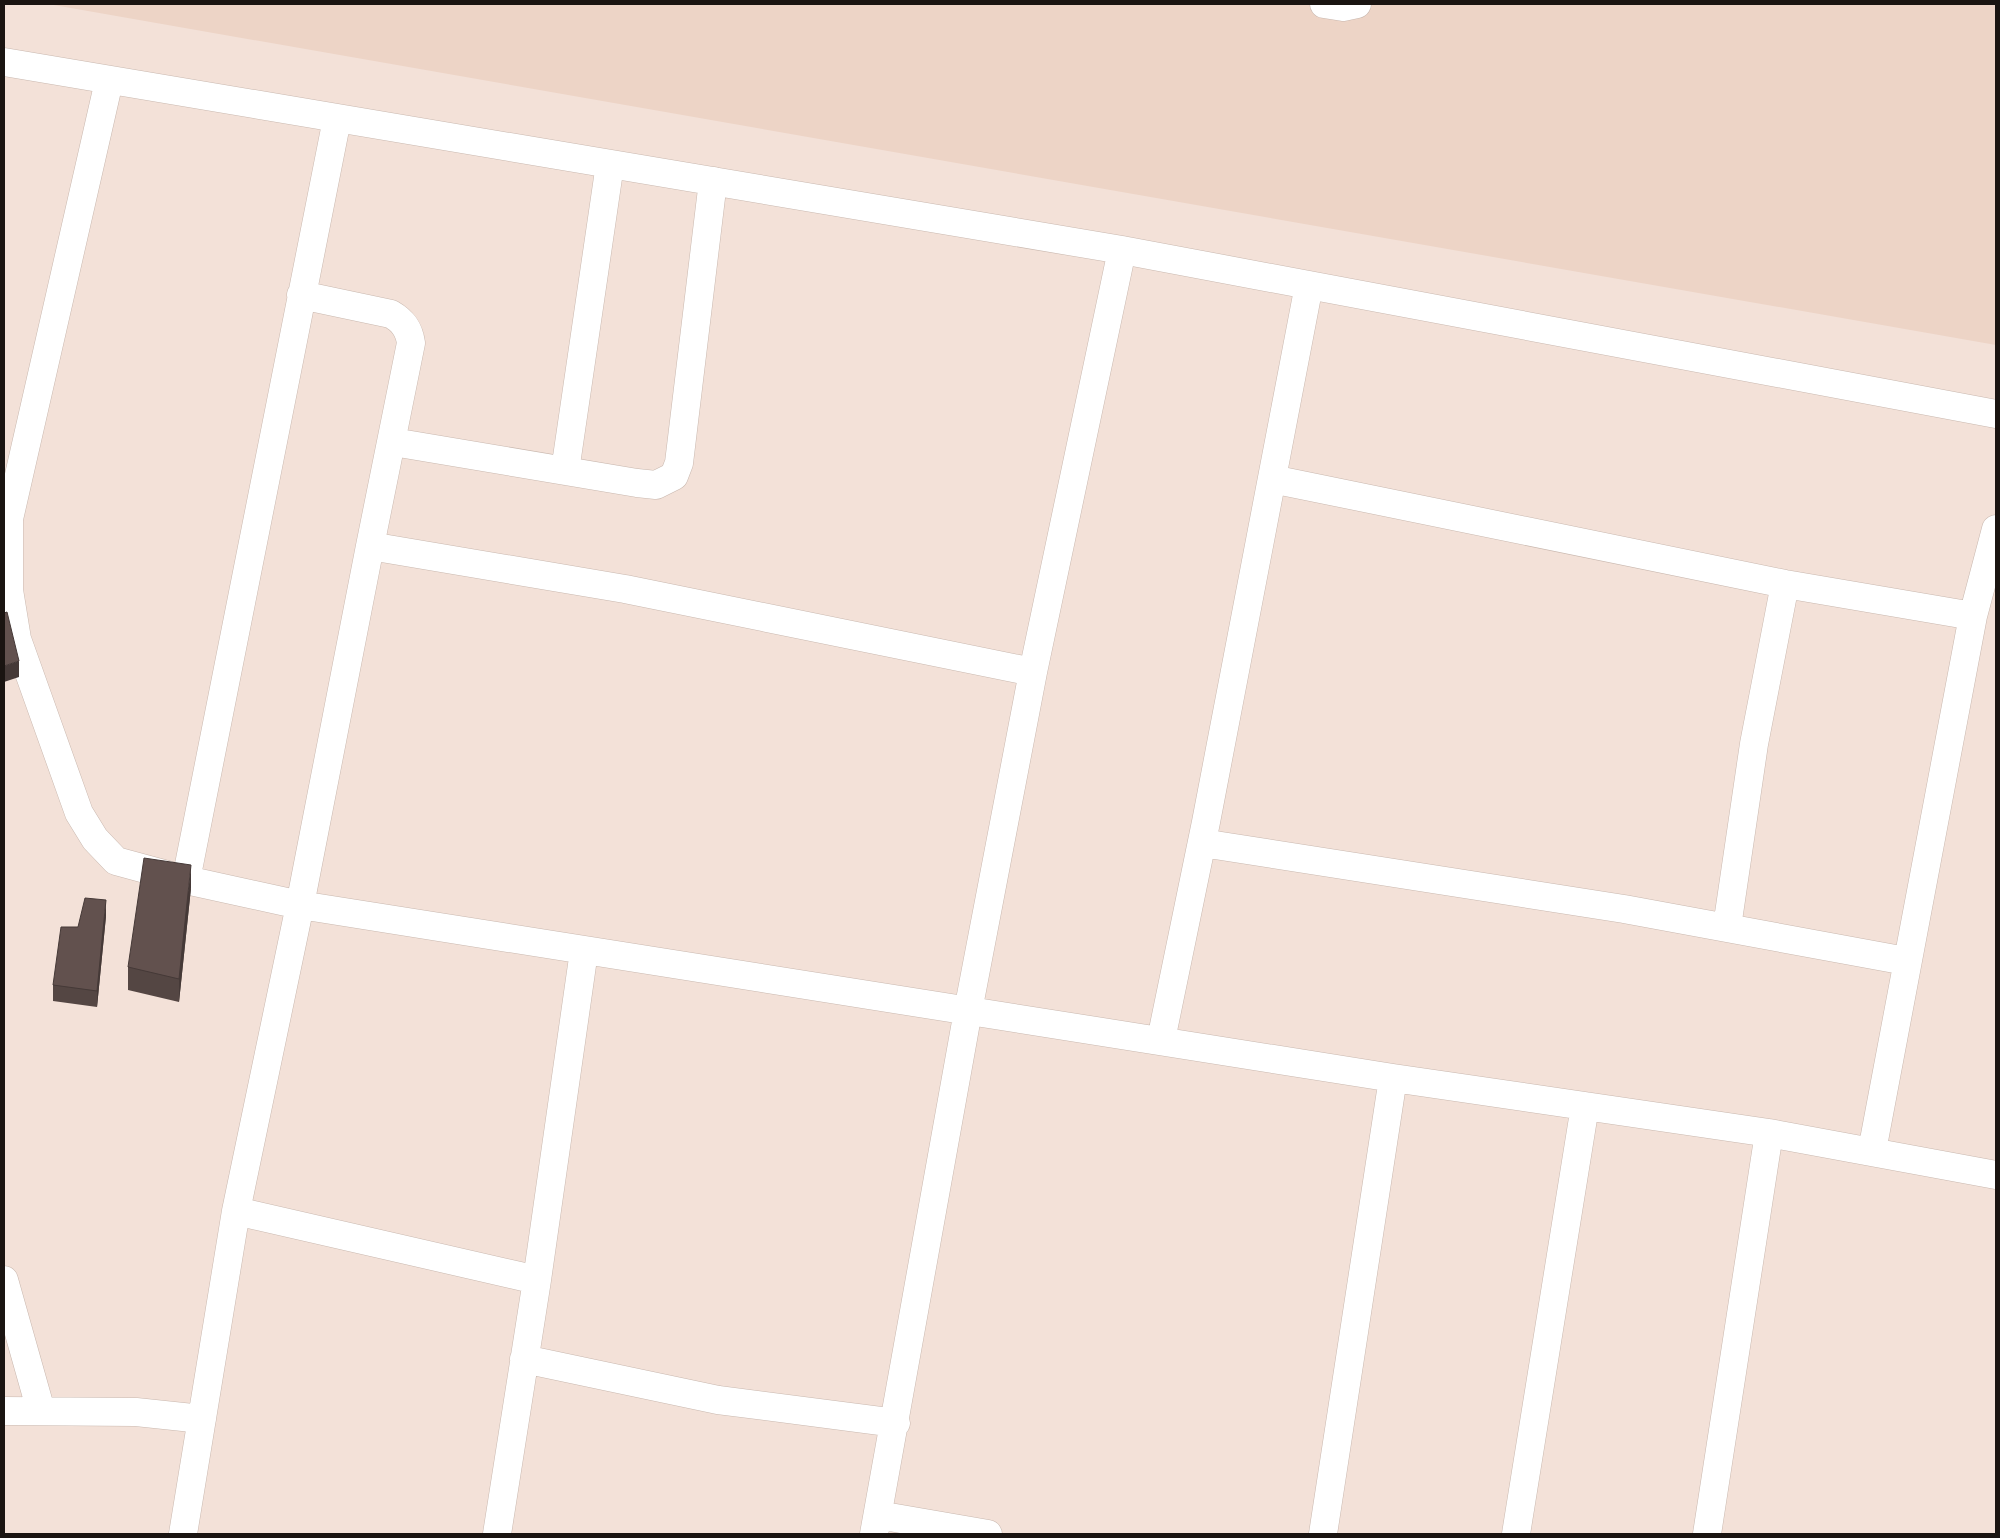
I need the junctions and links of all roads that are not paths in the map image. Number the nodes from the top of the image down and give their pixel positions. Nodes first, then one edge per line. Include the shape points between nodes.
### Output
1 (1324, 4) edge
2 (1357, 4) edge
3 (4, 62) edge
4 (109, 81) junction
5 (337, 119) junction
6 (610, 164) junction
7 (712, 181) junction
8 (1122, 250) junction
9 (1309, 285) junction
10 (301, 295) junction
11 (1996, 414) edge
12 (393, 442) junction
13 (565, 471) junction
14 (1272, 479) junction
15 (1996, 529) edge
16 (370, 546) junction
17 (1785, 584) junction
18 (1973, 616) junction
19 (1033, 672) junction
20 (1202, 843) junction
21 (186, 880) junction
22 (300, 905) junction
23 (1727, 927) junction
24 (584, 951) junction
25 (1906, 961) junction
26 (968, 1011) junction
27 (1161, 1040) junction
28 (1393, 1078) junction
29 (1585, 1106) junction
30 (1769, 1133) junction
31 (1872, 1151) junction
32 (1996, 1174) edge
33 (236, 1211) junction
34 (4, 1280) edge
35 (537, 1280) junction
36 (524, 1360) junction
37 (4, 1411) edge
38 (41, 1412) junction
39 (202, 1418) junction
40 (896, 1423) junction
41 (876, 1525) edge
42 (183, 1534) edge
43 (497, 1534) edge
44 (988, 1534) edge
45 (1323, 1534) edge
46 (1516, 1534) edge
47 (1707, 1534) edge

1 - 2 street via 1343,7
3 - 4 street
4 - 5 street
4 - 21 street via 9,519 9,590 17,638 79,812 95,839 116,860
5 - 6 street
5 - 10 street
6 - 7 street
6 - 13 street
7 - 8 street
7 - 13 street via 679,463 674,476 656,485
8 - 9 street
8 - 19 street
9 - 11 street
9 - 14 street
10 - 12 street via 391,314 401,320 409,332 411,342
10 - 21 street
12 - 13 street
12 - 16 street
14 - 17 street
14 - 20 street
15 - 18 street
16 - 19 street via 625,588
16 - 22 street
17 - 18 street
17 - 23 street via 1754,744
18 - 25 street
19 - 26 street
20 - 23 street
20 - 27 street
21 - 22 street
22 - 24 street
22 - 33 street
23 - 25 street
24 - 26 street
24 - 35 street
25 - 31 street
26 - 27 street
26 - 40 street
27 - 28 street
28 - 29 street
28 - 45 street
29 - 30 street
29 - 46 street
30 - 31 street
30 - 47 street
31 - 32 street
33 - 35 street
33 - 39 street
34 - 38 street
35 - 36 street
36 - 40 street via 718,1400
36 - 43 street
37 - 38 street
38 - 39 street via 136,1412
39 - 42 street
40 - 41 street
41 - 44 street

